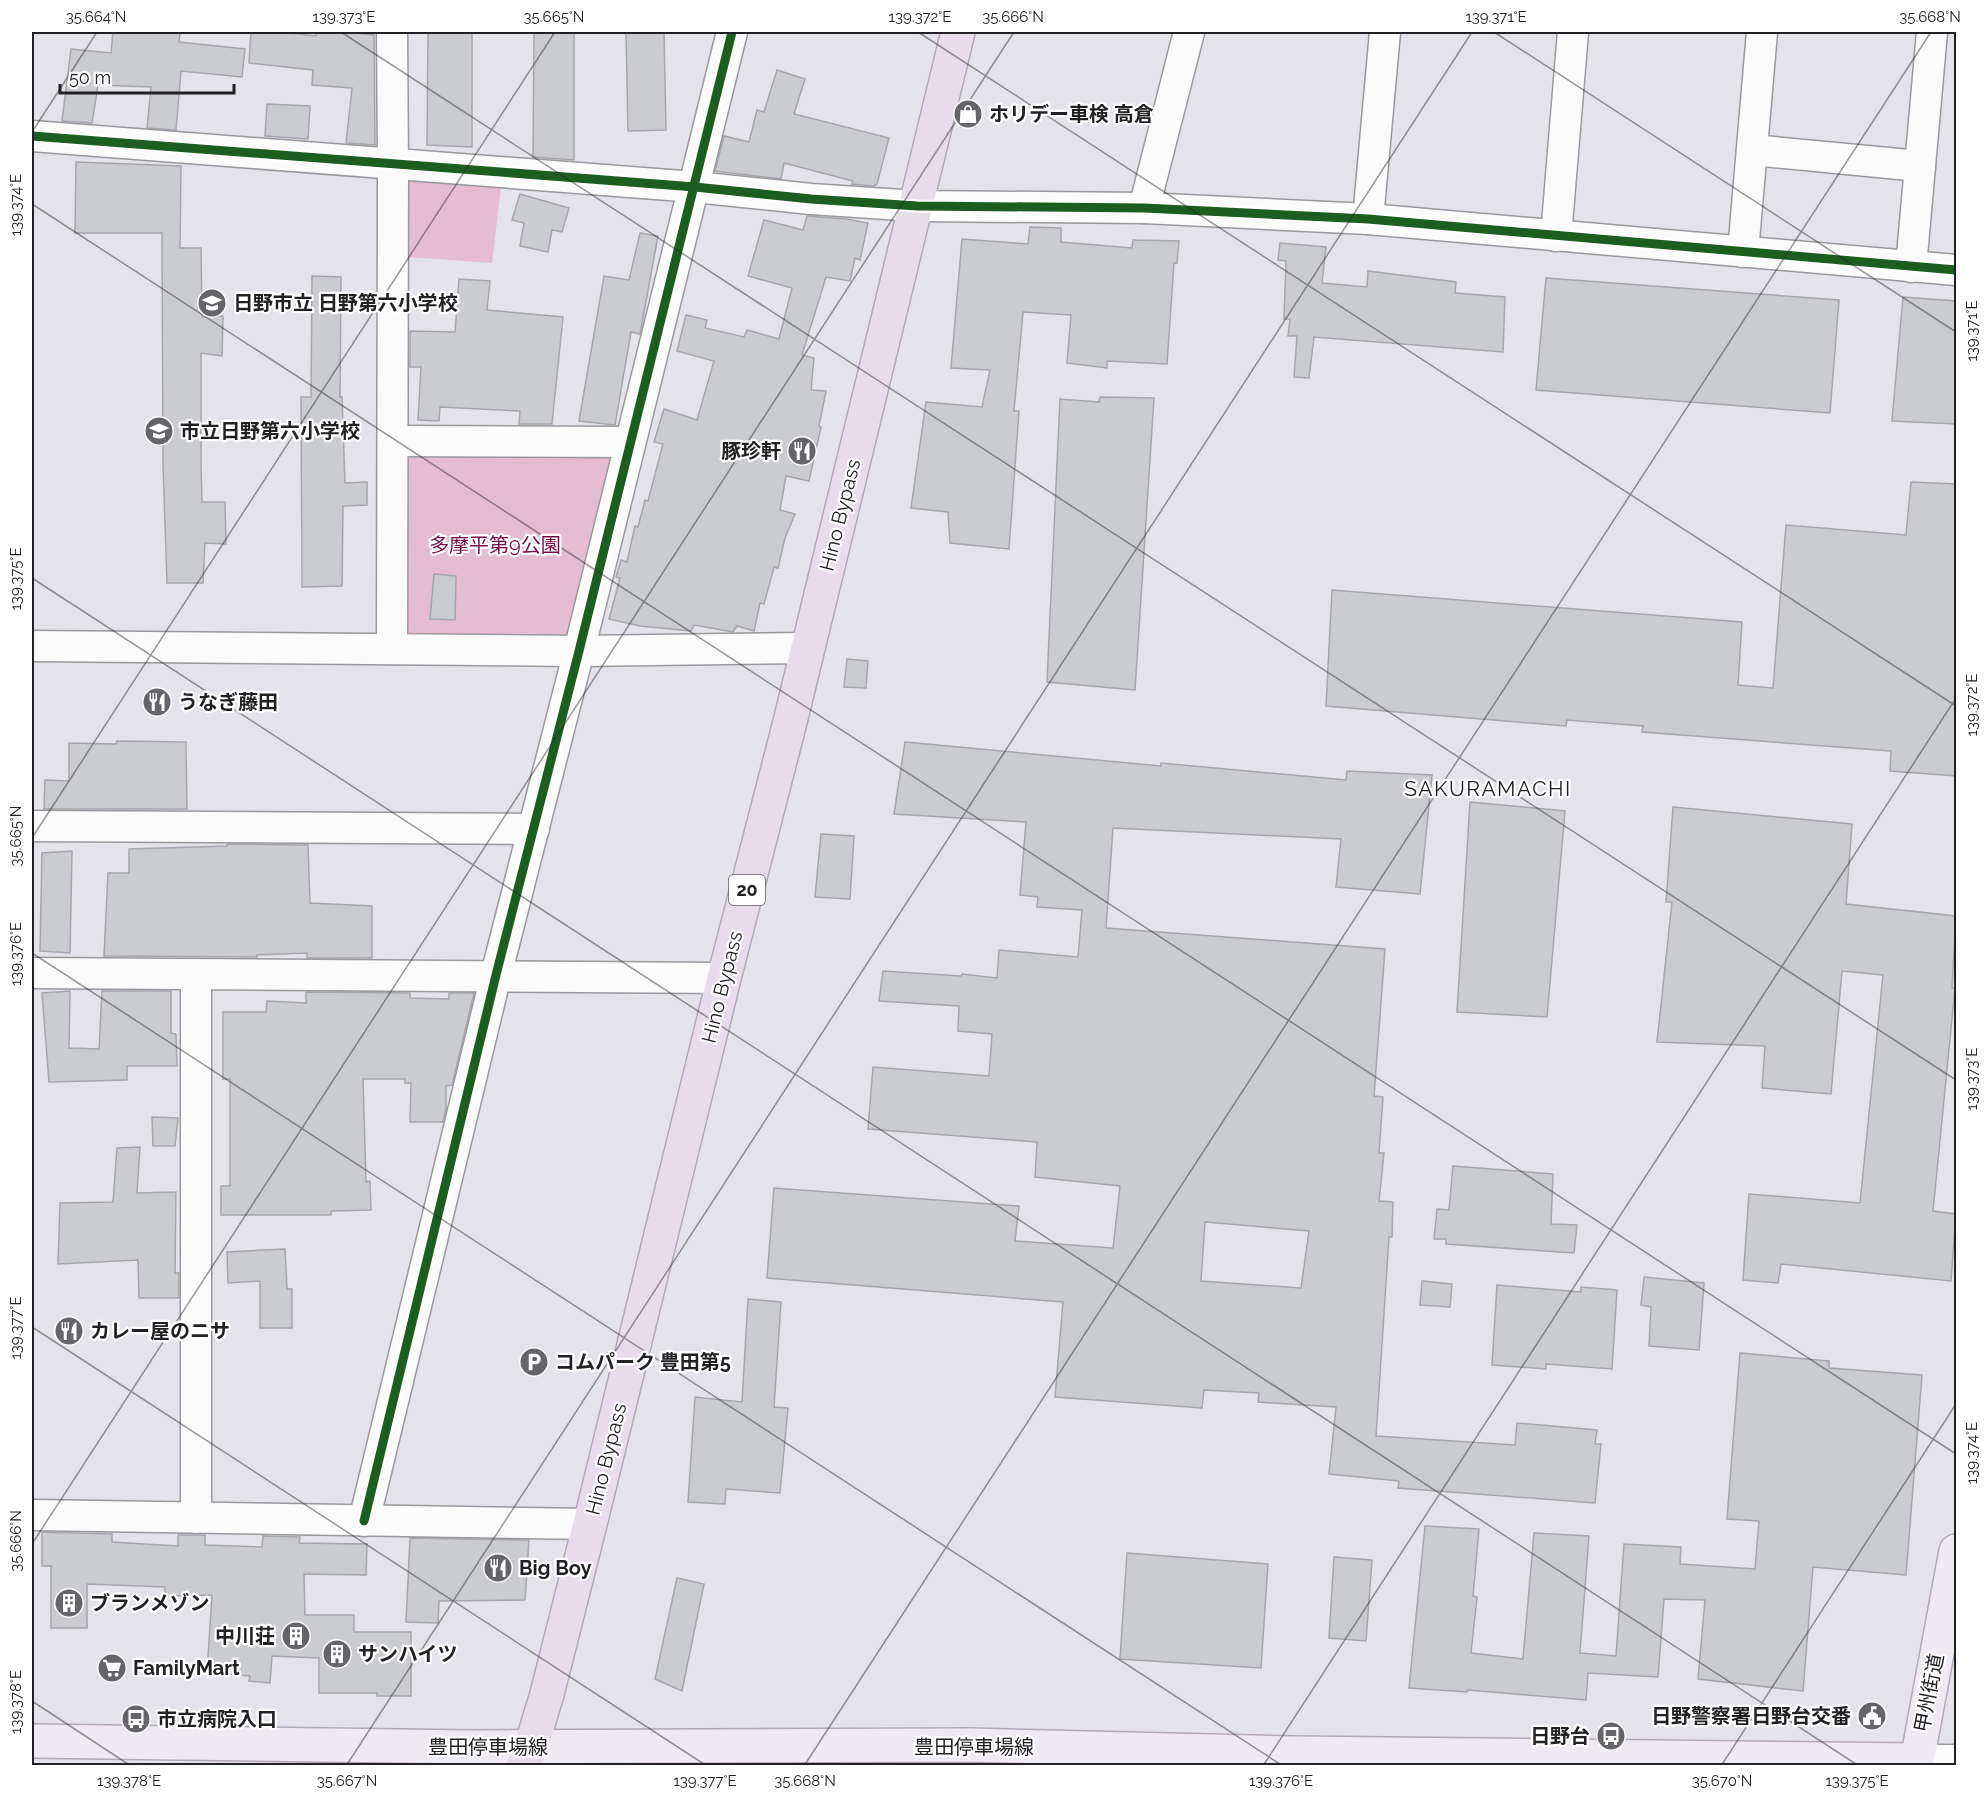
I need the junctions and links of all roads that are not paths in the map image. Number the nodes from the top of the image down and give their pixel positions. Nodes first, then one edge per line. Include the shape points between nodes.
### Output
1 (392, 32) edge
2 (732, 32) edge
3 (958, 32) edge
4 (1189, 32) edge
5 (1384, 32) edge
6 (1573, 32) edge
7 (1762, 32) edge
8 (1932, 32) edge
9 (32, 136) edge
10 (1752, 150) junction
11 (393, 165) junction
12 (1920, 166) junction
13 (694, 187) junction
14 (917, 206) junction
15 (1144, 208) junction
16 (1368, 219) junction
17 (1556, 236) junction
18 (1743, 252) junction
19 (1911, 267) junction
20 (1956, 270) edge
21 (393, 441) junction
22 (630, 442) junction
23 (32, 646) edge
24 (807, 648) junction
25 (392, 649) junction
26 (579, 651) junction
27 (32, 826) edge
28 (534, 829) junction
29 (32, 973) edge
30 (196, 975) junction
31 (496, 975) junction
32 (724, 978) junction
33 (32, 1515) edge
34 (196, 1518) junction
35 (364, 1521) junction
36 (590, 1524) junction
37 (1956, 1551) edge
38 (32, 1741) edge
39 (324, 1755) edge
40 (969, 1755) edge
41 (527, 1756) edge
42 (779, 1756) edge
43 (1293, 1759) edge
44 (1956, 1760) edge
45 (1579, 1761) edge
46 (1693, 1762) edge
47 (1916, 1763) edge

1 - 11 street
2 - 13 street
3 - 14 highway, Hino Bypass / 20
4 - 15 street
5 - 16 street
6 - 17 street
7 - 10 street
8 - 12 street
9 - 11 street
10 - 12 street
10 - 18 street
11 - 13 street
11 - 21 street
12 - 19 street
13 - 14 street
13 - 22 street
14 - 15 street
14 - 24 highway, Hino Bypass / 20
15 - 16 street
16 - 17 street
17 - 18 street
18 - 19 street
19 - 20 street
21 - 22 street
21 - 25 street
22 - 26 street
23 - 25 street
24 - 26 street
24 - 32 highway, Hino Bypass / 20
25 - 26 street
26 - 28 street
27 - 28 street
28 - 31 street
29 - 30 street
30 - 31 street
30 - 34 street
31 - 32 street
31 - 35 street
32 - 36 highway, Hino Bypass / 20
33 - 34 street
34 - 35 street
35 - 36 street
36 - 41 highway, Hino Bypass / 20 via 547,1694
37 - 47 main road, 甲州街道
38 - 39 main road, 豊田停車場線
39 - 41 main road, 豊田停車場線
40 - 42 main road, 豊田停車場線
40 - 43 main road, 豊田停車場線
41 - 42 main road, 豊田停車場線
43 - 45 main road, 豊田停車場線
44 - 47 street
45 - 46 main road, 豊田停車場線
46 - 47 main road, 豊田停車場線

